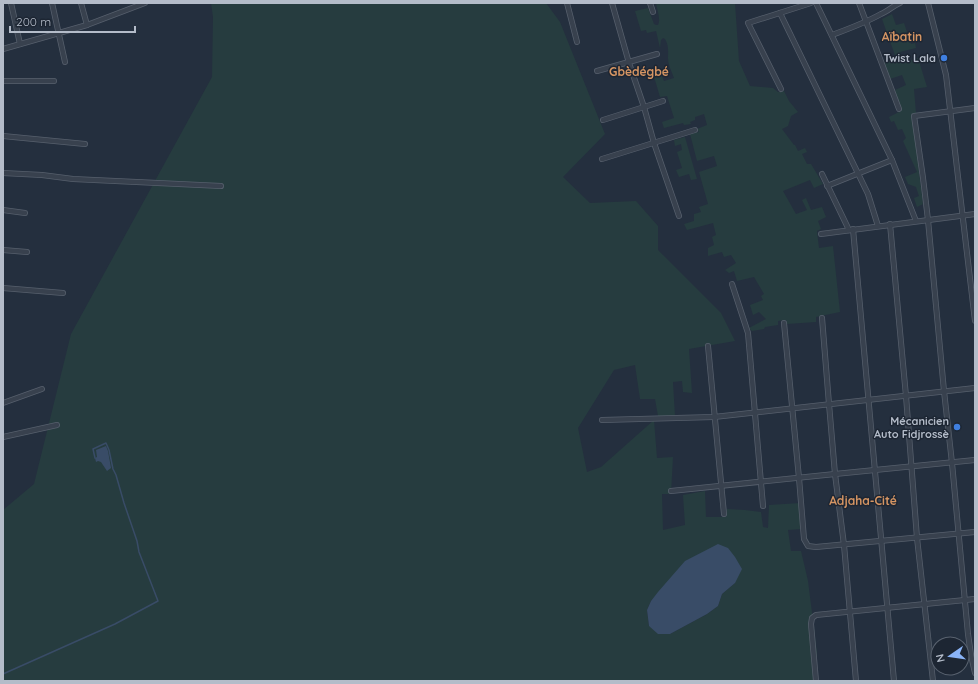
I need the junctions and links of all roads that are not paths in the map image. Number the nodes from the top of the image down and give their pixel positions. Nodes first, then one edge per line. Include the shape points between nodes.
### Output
1 (11, 3) edge
2 (52, 3) edge
3 (81, 3) edge
4 (145, 3) edge
5 (567, 3) edge
6 (612, 3) edge
7 (650, 3) edge
8 (811, 3) edge
9 (816, 3) edge
10 (859, 3) edge
11 (900, 3) edge
12 (928, 3) edge
13 (653, 12) dead end
14 (780, 13) junction
15 (866, 21) junction
16 (87, 25) junction
17 (59, 33) junction
18 (832, 35) junction
19 (577, 42) dead end
20 (20, 44) junction
21 (3, 49) edge
22 (657, 54) dead end
23 (65, 62) dead end
24 (629, 63) junction
25 (597, 71) dead end
26 (3, 81) edge
27 (54, 81) dead end
28 (780, 89) dead end
29 (663, 101) dead end
30 (644, 107) junction
31 (975, 108) edge
32 (899, 109) dead end
33 (950, 111) junction
34 (603, 120) dead end
35 (696, 130) dead end
36 (3, 136) edge
37 (654, 143) junction
38 (85, 144) dead end
39 (602, 159) dead end
40 (892, 160) junction
41 (3, 173) edge
42 (858, 173) junction
43 (822, 174) dead end
44 (221, 186) dead end
45 (827, 186) junction
46 (3, 210) edge
47 (25, 213) dead end
48 (975, 214) edge
49 (962, 215) junction
50 (679, 216) dead end
51 (928, 220) junction
52 (916, 221) junction
53 (890, 224) junction
54 (878, 226) junction
55 (851, 229) junction
56 (821, 234) dead end
57 (3, 250) edge
58 (27, 252) dead end
59 (732, 284) dead end
60 (3, 288) edge
61 (63, 293) dead end
62 (822, 318) dead end
63 (975, 321) edge
64 (784, 323) dead end
65 (708, 346) dead end
66 (42, 388) dead end
67 (975, 388) edge
68 (944, 391) junction
69 (906, 396) junction
70 (868, 400) junction
71 (3, 403) edge
72 (829, 404) junction
73 (793, 408) junction
74 (754, 412) junction
75 (714, 417) junction
76 (602, 420) dead end
77 (57, 425) dead end
78 (3, 438) edge
79 (975, 460) edge
80 (952, 463) junction
81 (911, 467) junction
82 (875, 470) junction
83 (835, 474) junction
84 (799, 478) junction
85 (760, 482) junction
86 (721, 486) junction
87 (671, 491) dead end
88 (762, 506) dead end
89 (724, 514) dead end
90 (975, 532) edge
91 (958, 534) junction
92 (917, 538) junction
93 (881, 541) junction
94 (844, 545) junction
95 (975, 599) edge
96 (965, 600) junction
97 (924, 603) junction
98 (887, 607) junction
99 (850, 611) junction
100 (975, 673) edge
101 (816, 681) edge
102 (856, 681) edge
103 (894, 681) edge
104 (933, 681) edge

1 - 20 street
2 - 17 street
3 - 16 street
4 - 16 street
5 - 19 street
6 - 24 street
7 - 13 street
8 - 14 street
9 - 18 street
10 - 15 street
11 - 15 street
12 - 33 street via 946,75
14 - 28 street via 748,23
14 - 42 street
15 - 18 street
15 - 32 street
16 - 17 street
17 - 20 street
17 - 23 street
18 - 40 street
20 - 21 street
22 - 24 street
24 - 25 street
24 - 30 street
26 - 27 street
29 - 30 street
30 - 34 street
30 - 37 street
31 - 33 street
33 - 49 street
33 - 51 street via 914,116
35 - 37 street
36 - 38 street
37 - 39 street
37 - 50 street
40 - 42 street
40 - 52 street
41 - 44 street
42 - 45 street
42 - 54 street
43 - 45 street
45 - 55 street
46 - 47 street
48 - 49 street
49 - 51 street
49 - 63 street
51 - 52 street
51 - 68 street
52 - 53 street
53 - 54 street
53 - 69 street
54 - 55 street
55 - 56 street
55 - 70 street
57 - 58 street
59 - 74 street via 748,332
60 - 61 street
62 - 72 street
64 - 73 street
65 - 75 street
66 - 71 street
67 - 68 street
68 - 69 street
68 - 80 street
69 - 70 street
69 - 81 street
70 - 72 street
70 - 82 street
72 - 73 street
72 - 83 street
73 - 74 street
73 - 84 street
74 - 75 street
74 - 85 street
75 - 76 street
75 - 86 street
77 - 78 street
79 - 80 street
80 - 81 street
80 - 91 street
81 - 82 street
81 - 92 street
82 - 83 street
82 - 93 street
83 - 84 street
83 - 94 street
84 - 85 street
84 - 94 street via 804,539 808,546
85 - 86 street
85 - 88 street
86 - 87 street
86 - 89 street
90 - 91 street
91 - 92 street
91 - 96 street
92 - 93 street
92 - 97 street
93 - 94 street
93 - 98 street
94 - 99 street
95 - 96 street
96 - 97 street
96 - 100 street via 970,656
97 - 98 street
97 - 104 street
98 - 99 street
98 - 103 street
99 - 101 street via 816,615 812,618
99 - 102 street

